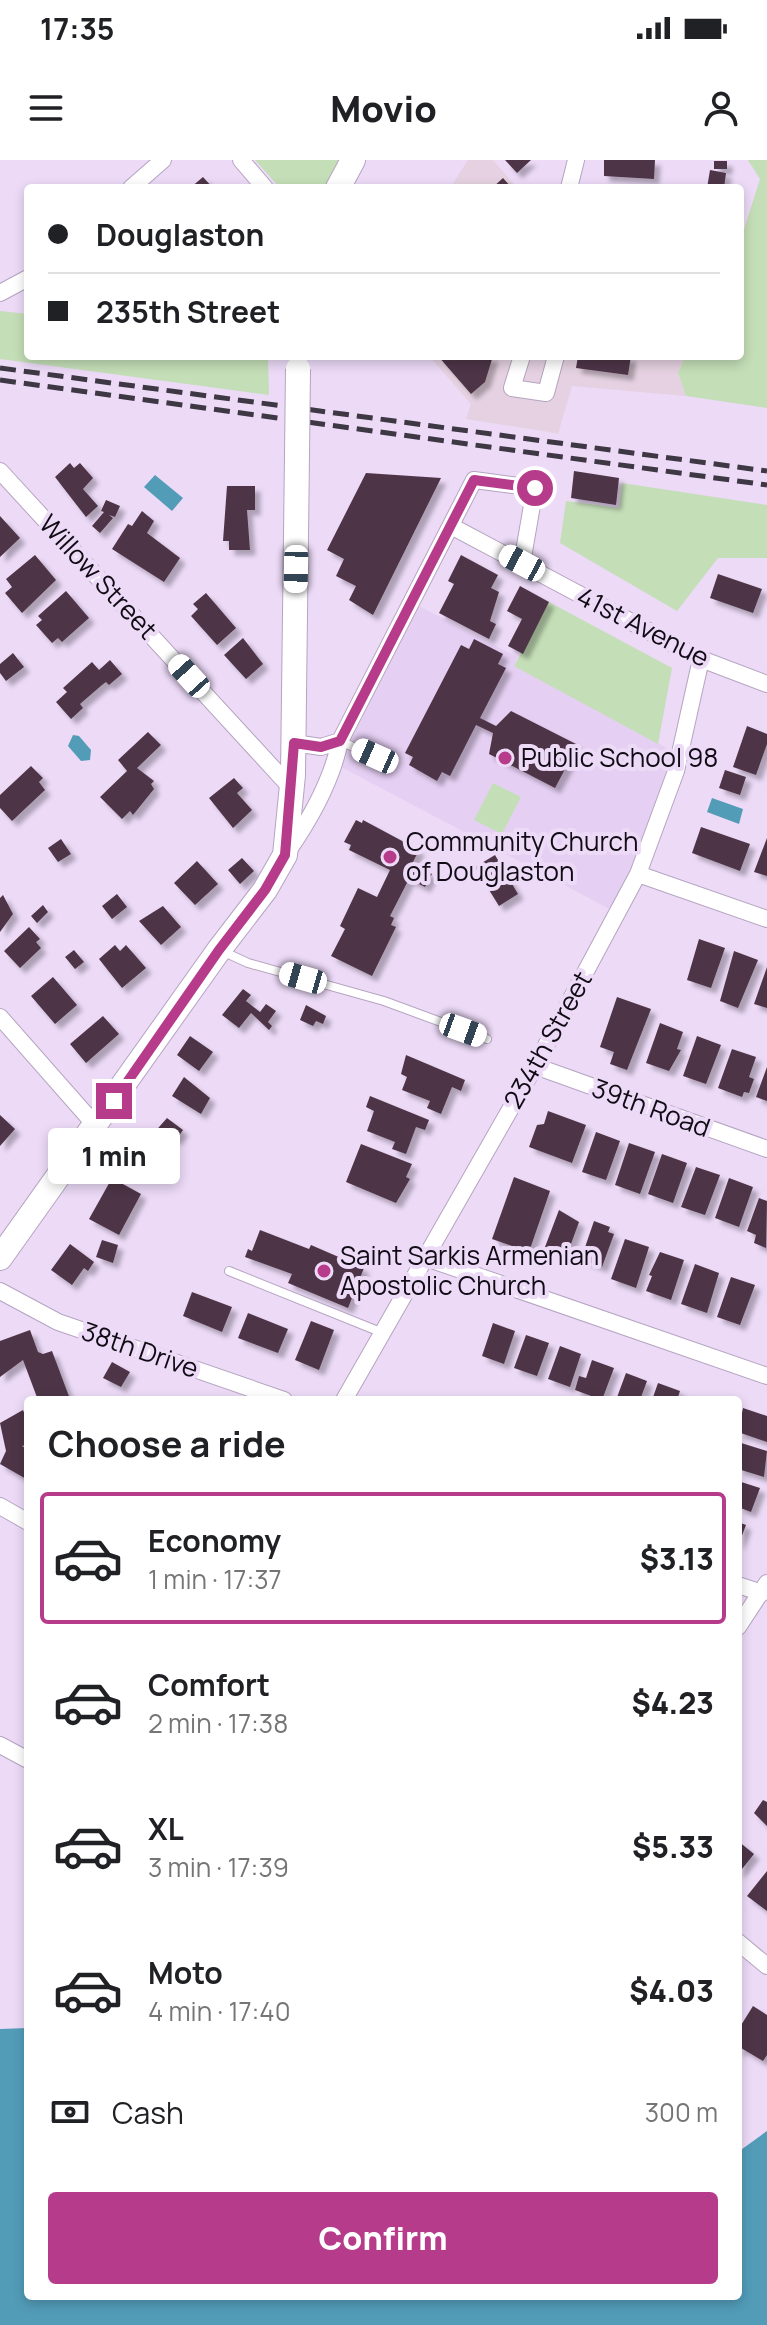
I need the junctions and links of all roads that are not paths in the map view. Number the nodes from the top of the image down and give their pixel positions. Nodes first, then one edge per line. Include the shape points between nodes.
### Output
1 (163, 160) edge
2 (241, 160) edge
3 (353, 160) edge
4 (576, 160) edge
5 (136, 184) edge
6 (262, 184) edge
7 (340, 184) edge
8 (570, 184) edge
9 (24, 280) edge
10 (4, 291) edge
11 (521, 360) edge
12 (555, 360) edge
13 (298, 362) edge
14 (0, 471) edge
15 (451, 526) junction
16 (522, 563) junction
17 (701, 659) junction
18 (767, 684) edge
19 (340, 741) junction
20 (294, 743) junction
21 (391, 763) dead end
22 (293, 790) junction
23 (285, 855) junction
24 (638, 874) junction
25 (767, 919) edge
26 (219, 950) junction
27 (0, 1017) edge
28 (487, 1039) dead end
29 (535, 1066) junction
30 (96, 1126) junction
31 (767, 1149) edge
32 (0, 1258) edge
33 (426, 1258) junction
34 (229, 1271) dead end
35 (0, 1291) edge
36 (384, 1334) junction
37 (767, 1376) edge
38 (272, 1396) edge
39 (346, 1396) edge
40 (0, 1506) edge
41 (24, 1520) edge
42 (742, 1585) edge
43 (764, 1588) edge
44 (742, 1621) edge
45 (0, 1745) edge
46 (24, 1758) edge
47 (742, 1945) edge
48 (767, 1966) edge

1 - 5 street
2 - 6 street
3 - 7 main road
4 - 8 street
9 - 10 street
11 - 12 street via 512,388 546,393
13 - 20 main road, bridge
14 - 22 street, Willow Street
15 - 16 street, 41st Avenue
15 - 16 street via 474,480 535,488
15 - 19 street
16 - 17 street, 41st Avenue
17 - 18 street, 41st Avenue
17 - 24 street, 234th Street via 676,771
19 - 20 street via 321,747
19 - 21 lane
19 - 23 street via 336,763
20 - 22 main road
22 - 23 main road
23 - 26 main road
24 - 25 street
24 - 29 street, 234th Street
26 - 28 lane
26 - 30 main road
27 - 30 street
29 - 31 street, 39th Road
29 - 33 street, 234th Street
30 - 32 main road
33 - 36 street, 234th Street
33 - 37 street
34 - 36 lane
35 - 38 street, 38th Drive via 58,1322
36 - 39 street, 234th Street
40 - 41 street
42 - 43 street
43 - 44 street
45 - 46 street
47 - 48 street

